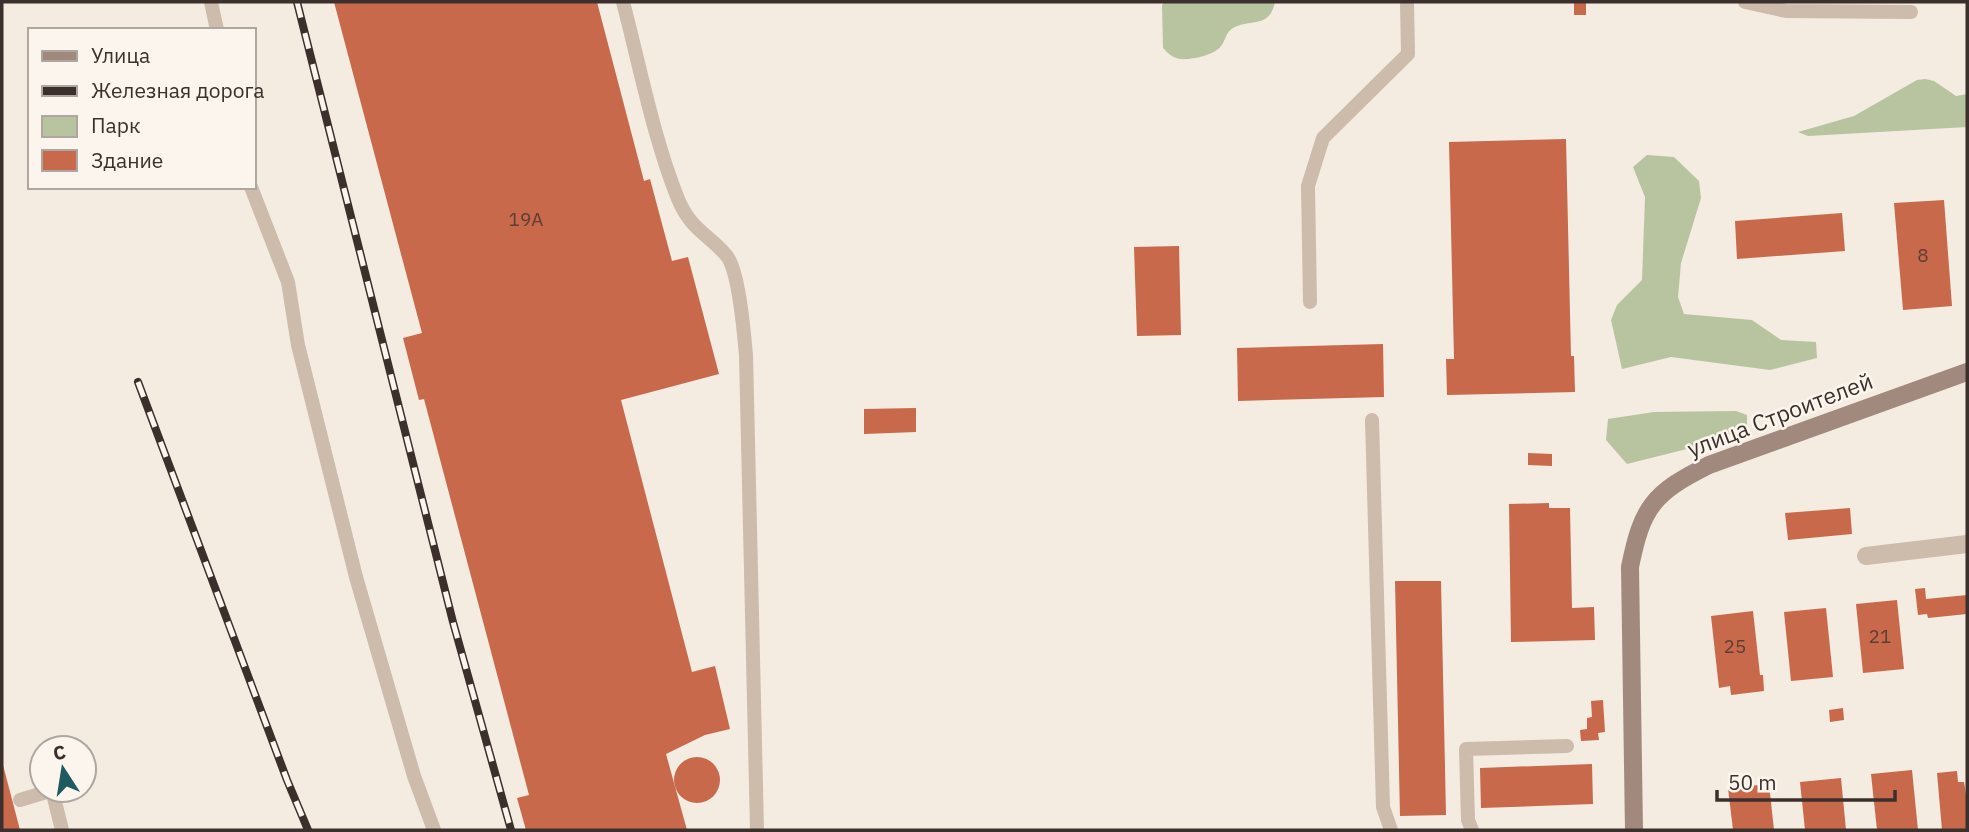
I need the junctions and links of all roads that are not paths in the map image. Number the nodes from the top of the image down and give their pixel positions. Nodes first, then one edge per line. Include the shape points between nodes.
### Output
1 (211, 2) edge
2 (623, 2) edge
3 (1407, 2) edge
4 (1745, 2) edge
5 (1911, 12) dead end
6 (217, 28) edge
7 (252, 189) edge
8 (1310, 302) dead end
9 (1967, 372) edge
10 (1372, 420) dead end
11 (1967, 544) edge
12 (1866, 555) dead end
13 (1567, 746) dead end
14 (28, 798) edge
15 (20, 800) dead end
16 (56, 804) edge
17 (62, 830) edge
18 (434, 830) edge
19 (757, 830) edge
20 (1391, 830) edge
21 (1472, 830) edge
22 (1634, 830) edge

1 - 6 lane
2 - 19 lane via 671,182 694,227 728,257 740,298 746,355
3 - 8 lane via 1408,54 1323,138 1308,186
4 - 5 lane via 1786,11
7 - 18 lane via 288,282 298,345 356,577
9 - 22 main road, улица Строителей via 1709,465 1651,505 1636,537 1630,567
10 - 20 lane via 1383,807
11 - 12 street
13 - 21 lane via 1466,749
14 - 15 lane
16 - 17 lane

